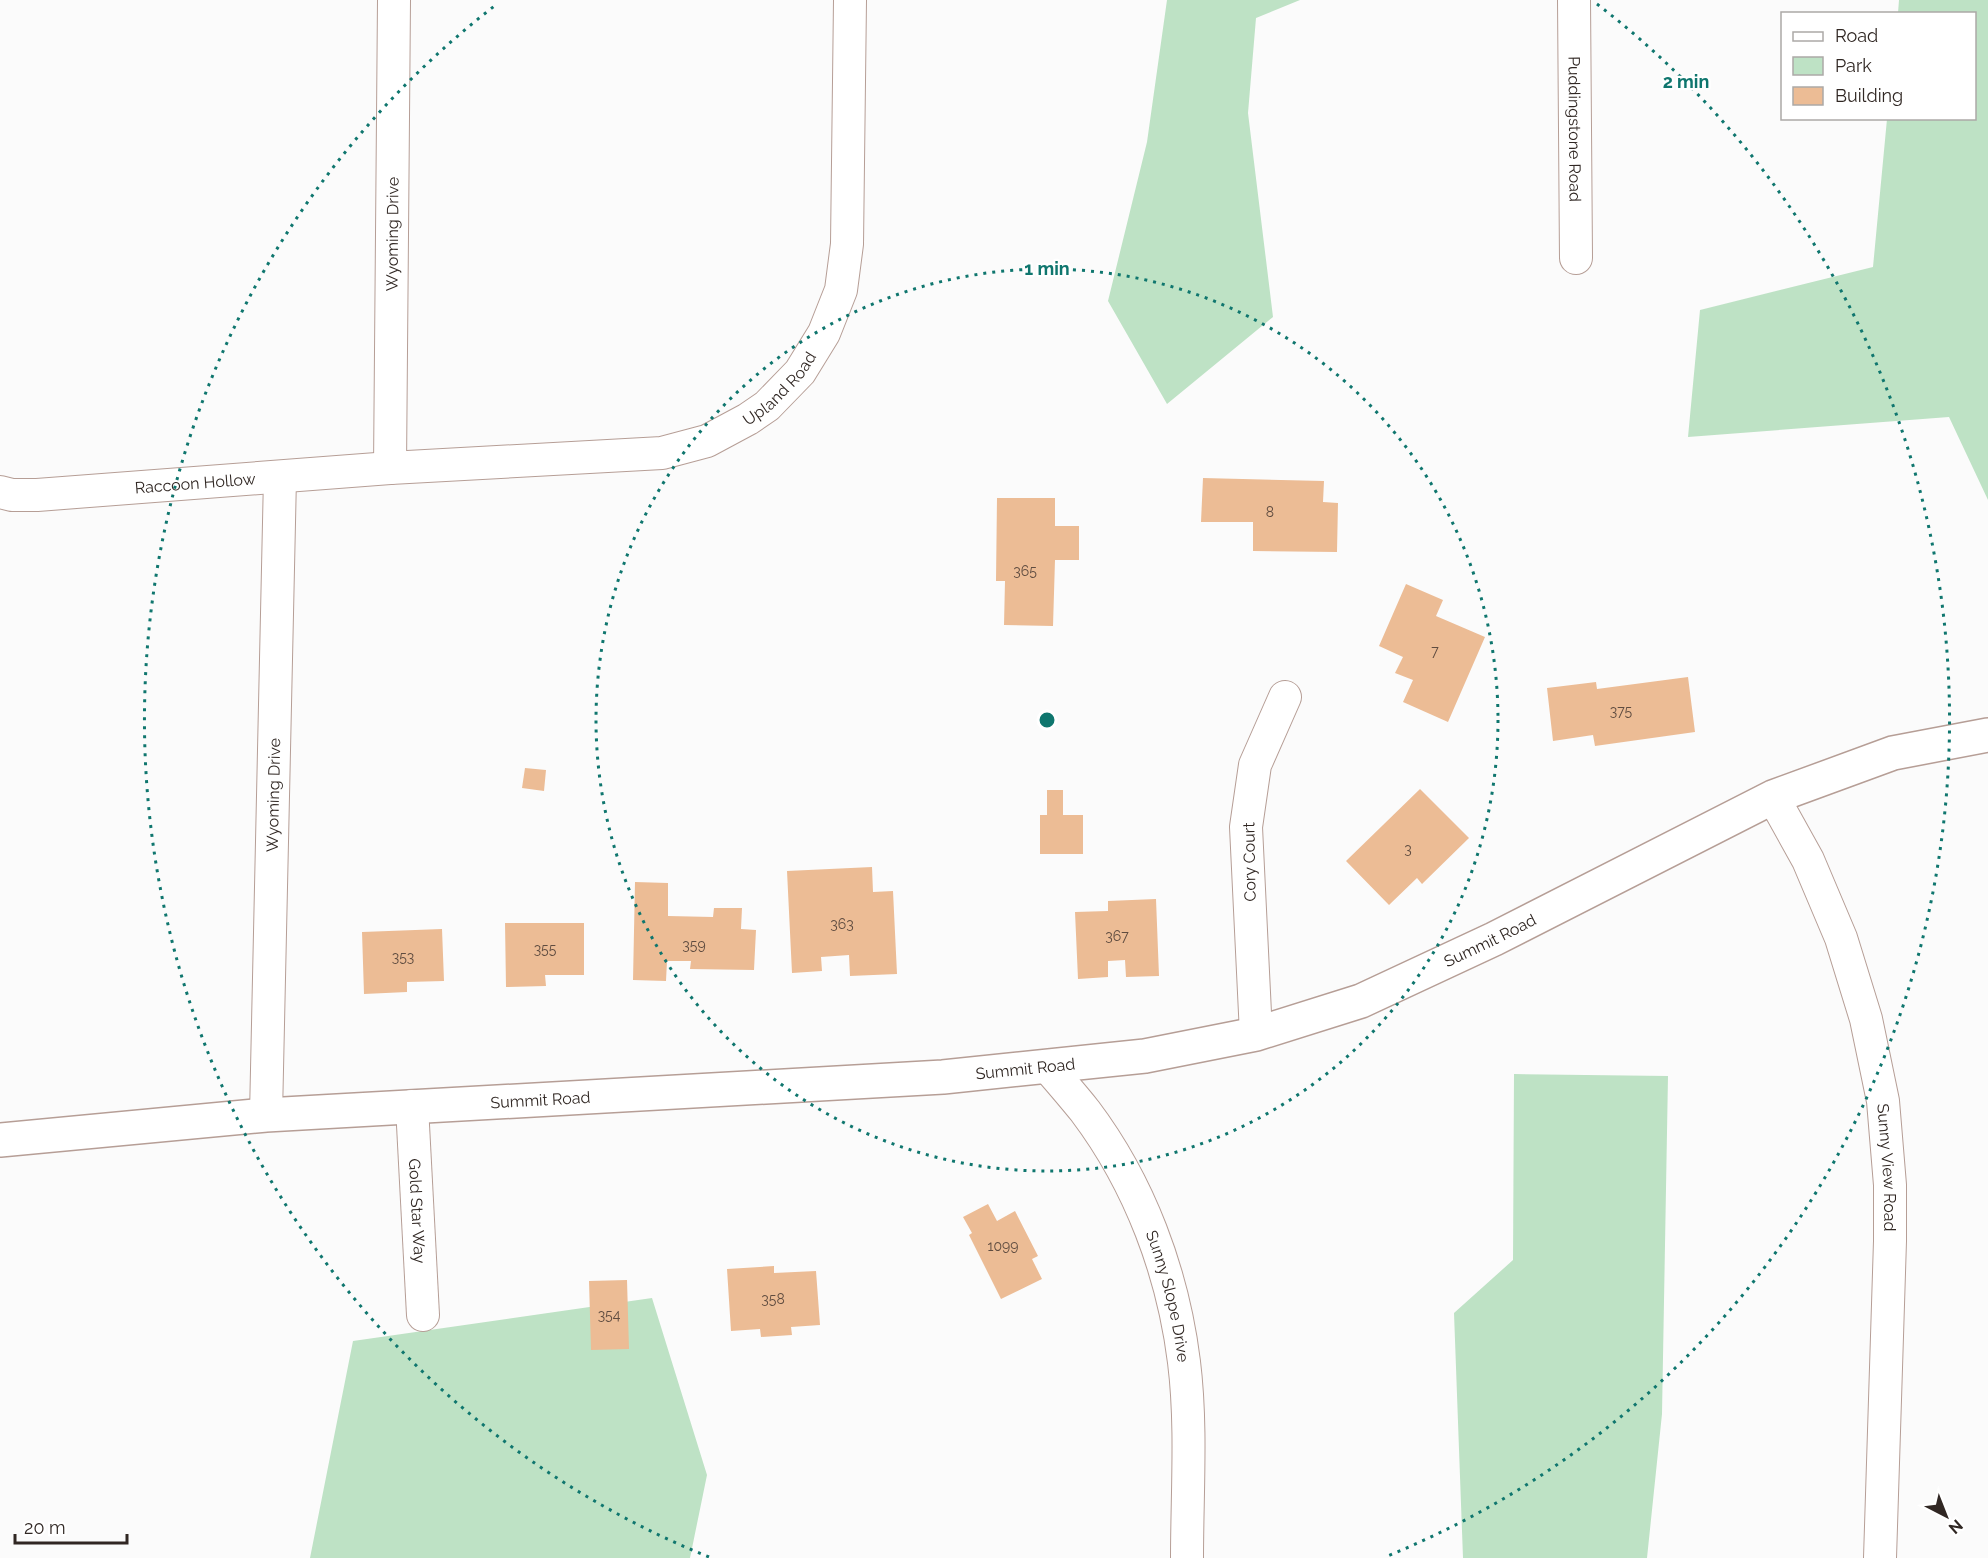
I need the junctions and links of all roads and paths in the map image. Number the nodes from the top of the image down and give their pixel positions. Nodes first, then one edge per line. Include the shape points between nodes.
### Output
1 (394, 0) edge
2 (850, 0) edge
3 (1574, 0) edge
4 (1576, 258) dead end
5 (390, 468) junction
6 (280, 477) junction
7 (0, 492) edge
8 (1284, 697) dead end
9 (1988, 735) edge
10 (1773, 796) junction
11 (1256, 1034) junction
12 (1047, 1066) junction
13 (412, 1106) junction
14 (266, 1114) junction
15 (0, 1140) edge
16 (423, 1315) dead end
17 (1187, 1558) edge
18 (1880, 1558) edge

1 - 5 street, Wyoming Drive
2 - 5 street, Upland Road via 847,244 841,290 825,333 800,372 748,420 707,441 662,453
3 - 4 street, Puddingstone Road
5 - 6 street, Raccoon Hollow
6 - 7 street, Raccoon Hollow via 37,495
6 - 14 street, Wyoming Drive
8 - 11 street, Cory Court via 1255,765 1246,827
9 - 10 main road, Summit Road via 1893,753
10 - 11 main road, Summit Road via 1494,939 1361,1001
10 - 18 street, Sunny View Road via 1808,860 1841,938 1866,1018 1883,1101 1890,1240
11 - 12 main road, Summit Road via 1145,1056
12 - 13 main road, Summit Road via 943,1077
12 - 17 street, Sunny Slope Drive via 1086,1112 1116,1158 1161,1257 1176,1310 1185,1364
13 - 14 main road, Summit Road
13 - 16 street, Gold Star Way
14 - 15 main road, Summit Road

